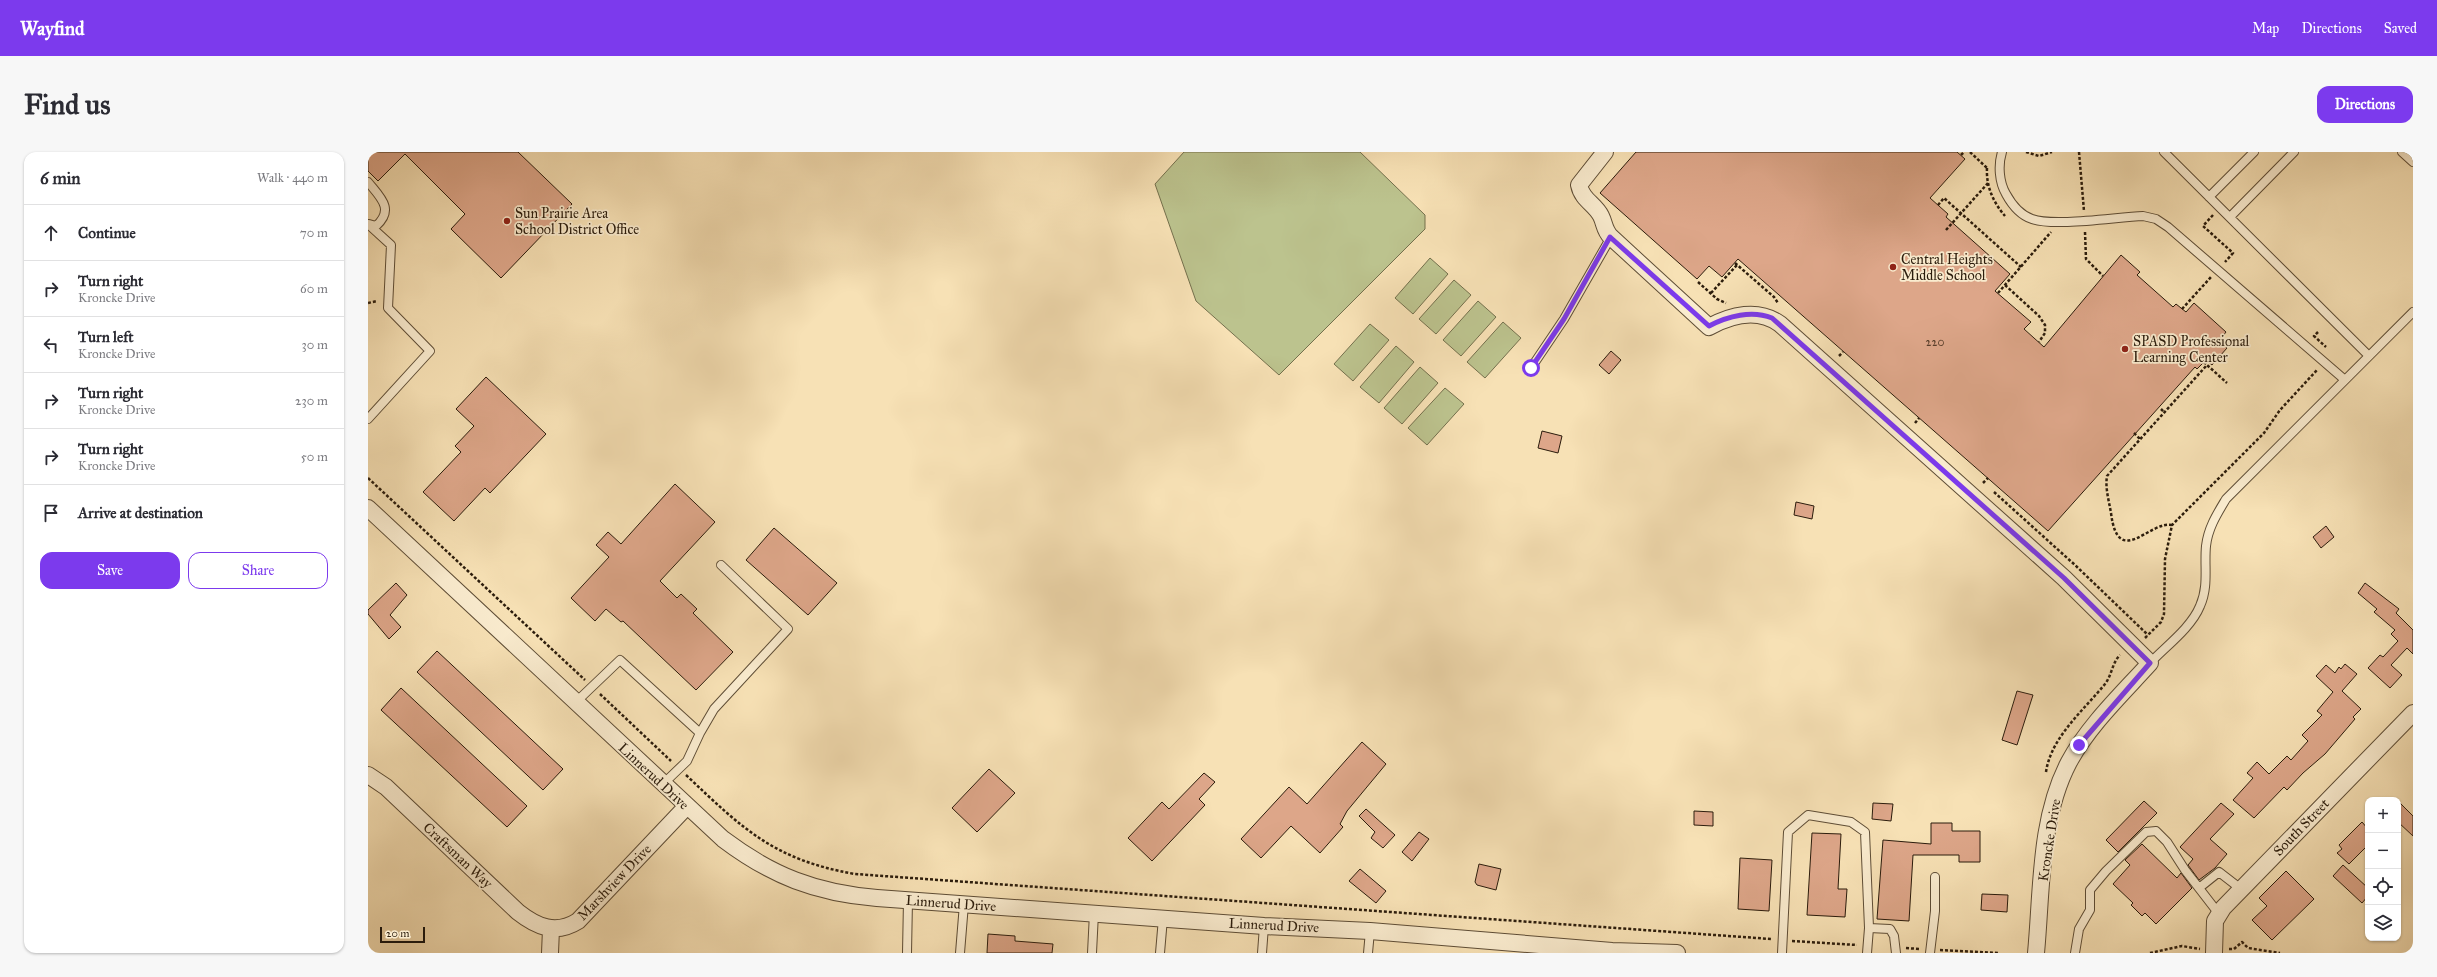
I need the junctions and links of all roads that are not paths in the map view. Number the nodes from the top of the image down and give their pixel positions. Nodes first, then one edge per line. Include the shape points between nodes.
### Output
1 (1605, 152) edge
2 (2002, 152) edge
3 (2164, 152) edge
4 (2254, 152) edge
5 (2294, 152) edge
6 (2402, 152) edge
7 (2413, 162) edge
8 (368, 182) edge
9 (2209, 197) junction
10 (2230, 217) junction
11 (369, 224) edge
12 (1610, 237) junction
13 (2413, 312) edge
14 (2369, 356) junction
15 (1531, 368) dead end
16 (2345, 380) junction
17 (368, 419) edge
18 (368, 508) edge
19 (721, 565) dead end
20 (2150, 663) junction
21 (576, 702) junction
22 (2413, 713) edge
23 (700, 733) junction
24 (368, 775) edge
25 (663, 784) junction
26 (687, 806) junction
27 (1935, 877) dead end
28 (2199, 888) junction
29 (2241, 889) junction
30 (908, 900) junction
31 (964, 904) junction
32 (1094, 913) junction
33 (2219, 914) junction
34 (1162, 918) junction
35 (1264, 926) junction
36 (551, 928) junction
37 (1869, 928) junction
38 (1370, 931) junction
39 (1867, 949) edge
40 (1896, 950) edge
41 (1930, 951) edge
42 (1612, 952) edge
43 (550, 953) edge
44 (907, 953) edge
45 (960, 953) edge
46 (1092, 953) edge
47 (1160, 953) edge
48 (1262, 953) edge
49 (1368, 953) edge
50 (1677, 953) edge
51 (1782, 953) edge
52 (2036, 953) edge
53 (2075, 953) edge
54 (2214, 953) edge

1 - 12 street via 1579,185 1584,198 1600,215
2 - 16 lane via 2000,174 2004,191 2023,215 2041,221 2143,216 2156,219
3 - 9 lane
4 - 9 lane
5 - 10 lane
6 - 7 lane
8 - 11 lane via 384,203 386,210 385,216 376,226
9 - 10 lane
10 - 14 lane
11 - 17 lane via 391,245 388,308 430,352
12 - 15 lane via 1564,319
12 - 20 street via 1709,326 1726,319 1754,314 1764,314 1780,324 2064,578
13 - 14 lane
14 - 16 lane
16 - 20 lane via 2226,499 2210,526 2206,546 2205,594 2200,608
18 - 21 street, Linnerud Drive
19 - 23 lane via 788,629 714,709
20 - 52 street, Kroncke Drive via 2094,725 2072,756 2060,781 2048,830
21 - 23 lane via 620,660
21 - 25 street, Linnerud Drive
22 - 29 street, South Street
23 - 25 lane via 687,761
24 - 36 street, Craftsman Way via 386,788 518,912 540,927
25 - 26 street, Linnerud Drive
26 - 30 street, Linnerud Drive via 745,856 791,880 848,896
26 - 36 street, Marshview Drive via 578,921 570,926
27 - 41 lane via 1935,911
28 - 29 lane via 2219,872
28 - 33 lane
28 - 53 lane via 2167,842 2156,831 2146,832 2090,890 2090,910 2079,929
29 - 33 street, South Street
30 - 31 street, Linnerud Drive
30 - 44 lane
31 - 32 street, Linnerud Drive
31 - 45 lane
32 - 34 street, Linnerud Drive
32 - 46 lane
33 - 54 street, South Street via 2213,934
34 - 35 street, Linnerud Drive
34 - 47 lane
35 - 38 street, Linnerud Drive
35 - 48 lane
36 - 43 street
37 - 39 lane
37 - 40 lane via 1890,929
37 - 51 lane via 1865,832 1851,822 1808,816 1788,832
38 - 42 street, Linnerud Drive
38 - 49 lane
42 - 50 street, Linnerud Drive

